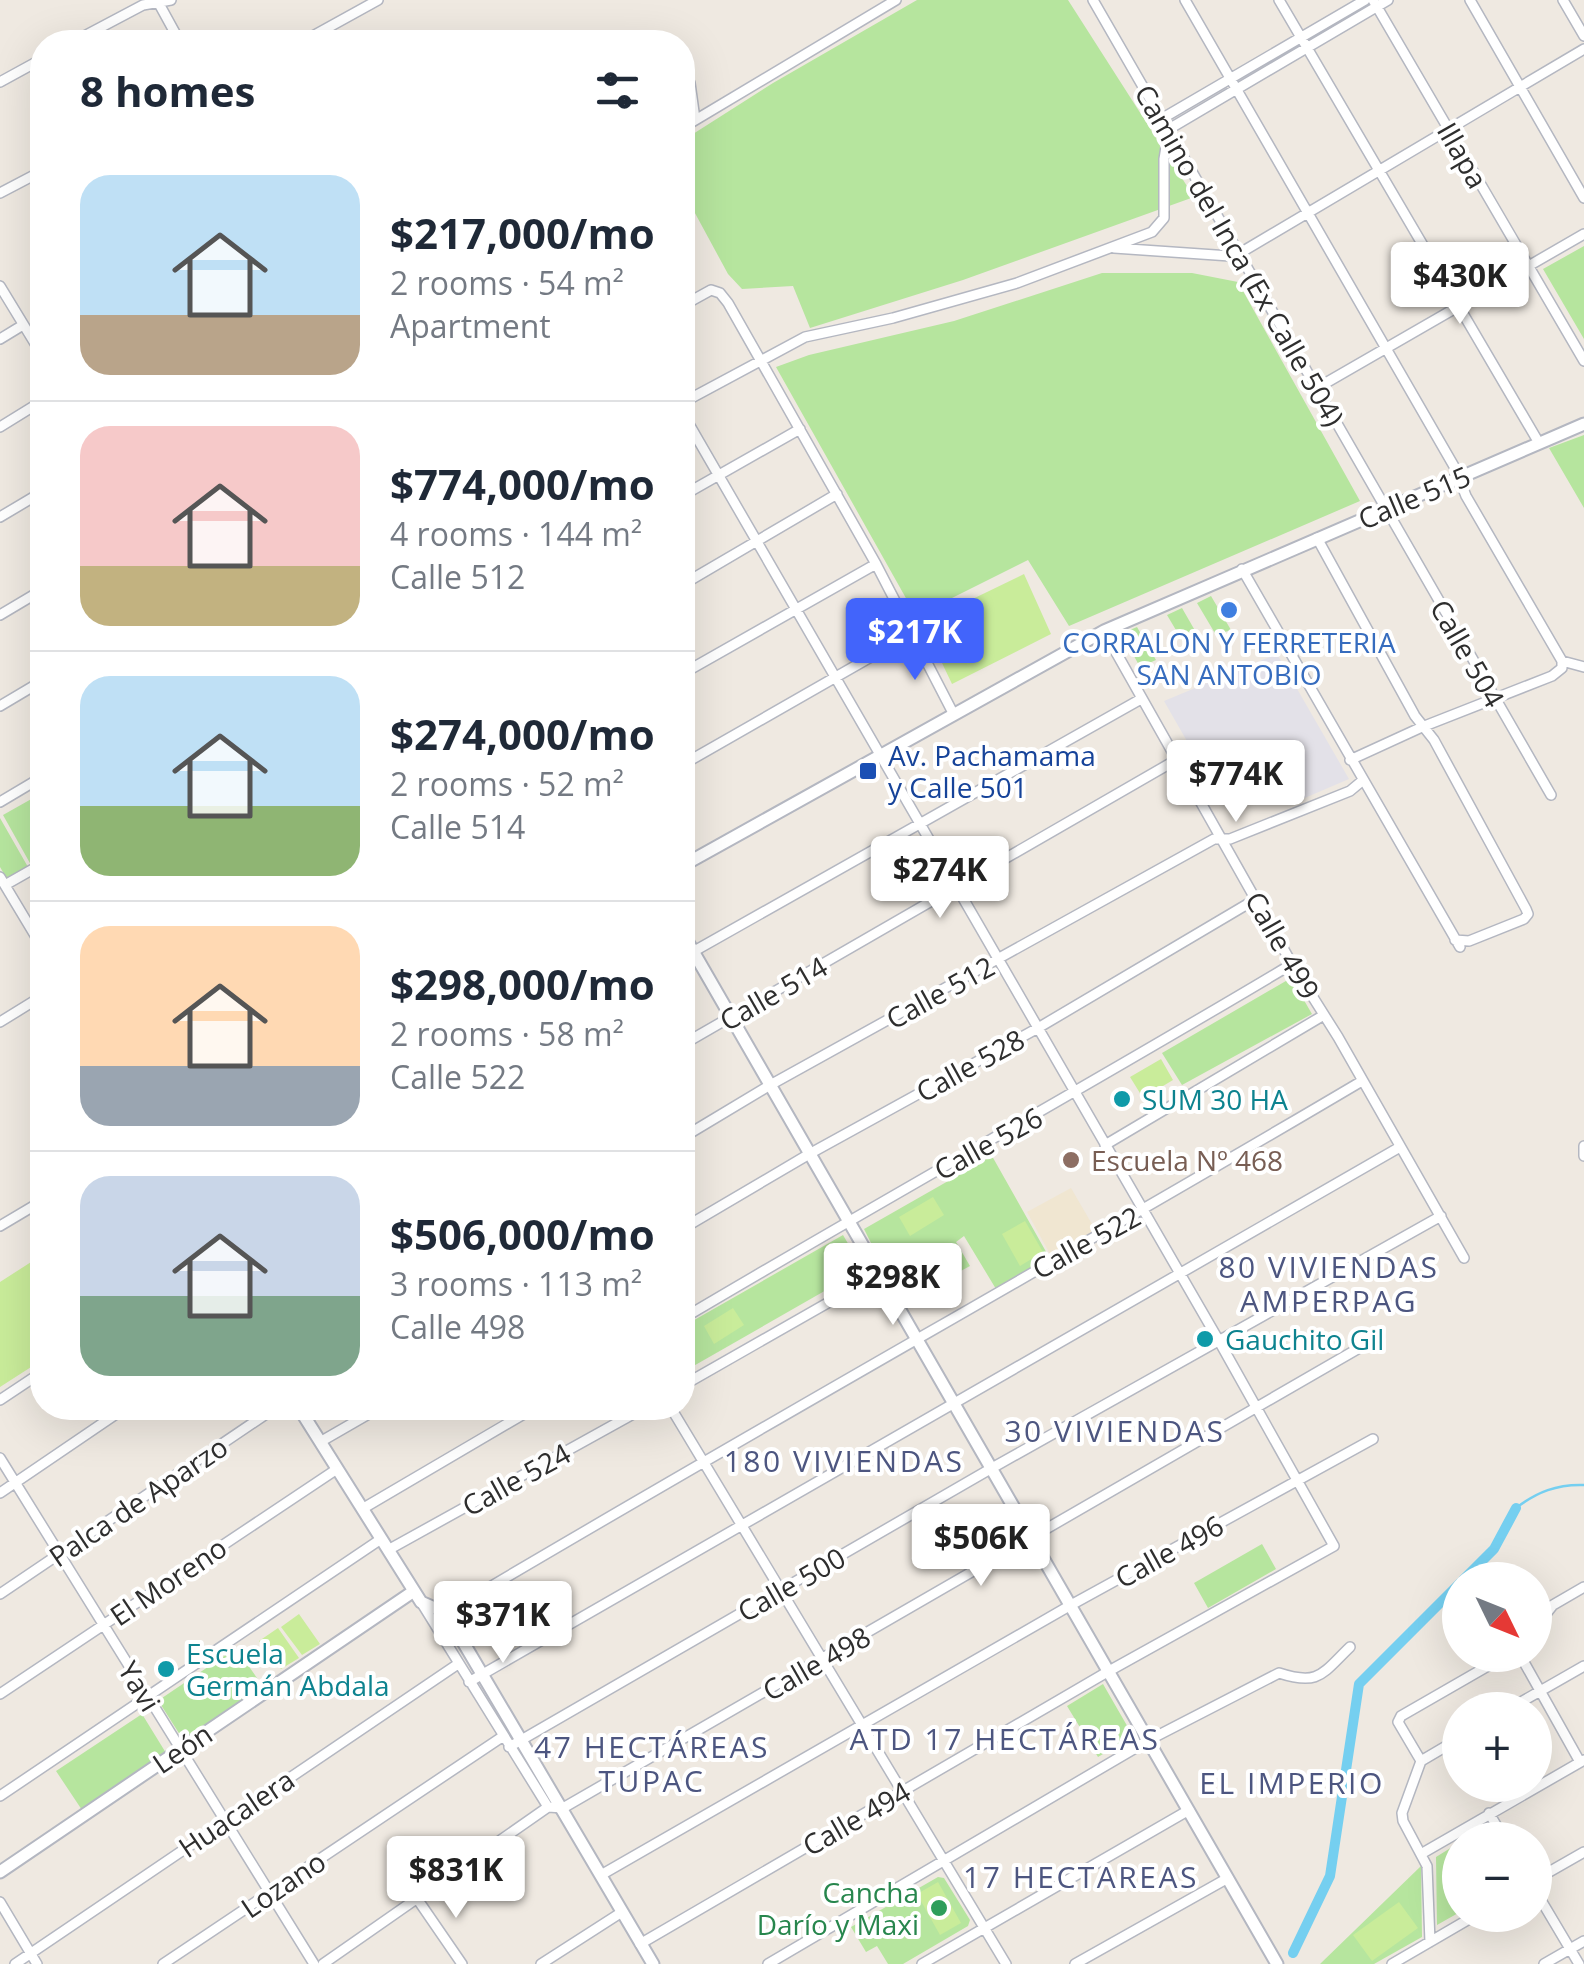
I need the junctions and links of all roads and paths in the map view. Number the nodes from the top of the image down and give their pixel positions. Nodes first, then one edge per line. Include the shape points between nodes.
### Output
1 (158, 0) edge
2 (171, 0) edge
3 (378, 0) edge
4 (896, 0) edge
5 (1093, 0) edge
6 (1185, 0) edge
7 (1279, 0) edge
8 (1365, 0) edge
9 (1388, 0) edge
10 (1470, 0) edge
11 (1563, 0) edge
12 (1375, 3) edge
13 (96, 30) edge
14 (174, 30) edge
15 (324, 30) edge
16 (1584, 36) edge
17 (1301, 37) junction
18 (1307, 47) junction
19 (1584, 49) edge
20 (30, 66) edge
21 (1231, 78) junction
22 (0, 82) edge
23 (1521, 86) junction
24 (1236, 88) junction
25 (1163, 118) junction
26 (695, 119) edge
27 (1448, 129) junction
28 (1169, 130) junction
29 (1378, 169) junction
30 (30, 177) edge
31 (0, 193) edge
32 (1584, 198) edge
33 (1309, 212) junction
34 (1584, 234) edge
35 (1109, 248) junction
36 (1240, 253) junction
37 (1529, 267) junction
38 (0, 286) edge
39 (695, 299) edge
40 (1458, 305) junction
41 (24, 326) junction
42 (30, 336) edge
43 (0, 339) edge
44 (1386, 348) junction
45 (762, 359) junction
46 (1584, 361) edge
47 (1317, 388) junction
48 (695, 396) edge
49 (30, 408) edge
50 (1584, 424) edge
51 (0, 427) edge
52 (800, 429) junction
53 (695, 434) edge
54 (1539, 443) junction
55 (720, 475) junction
56 (1459, 479) junction
57 (695, 489) edge
58 (837, 494) junction
59 (30, 499) edge
60 (1385, 510) junction
61 (0, 517) edge
62 (1317, 538) junction
63 (758, 541) junction
64 (876, 564) junction
65 (1242, 569) junction
66 (695, 577) edge
67 (30, 597) edge
68 (795, 610) junction
69 (0, 615) edge
70 (1104, 630) junction
71 (911, 634) junction
72 (1562, 664) junction
73 (695, 667) edge
74 (1584, 668) edge
75 (835, 678) junction
76 (30, 688) edge
77 (1496, 698) junction
78 (1141, 699) junction
79 (0, 706) edge
80 (953, 714) junction
81 (1422, 727) junction
82 (879, 755) junction
83 (695, 757) edge
84 (1176, 760) junction
85 (1350, 760) junction
86 (1362, 781) junction
87 (30, 784) edge
88 (1551, 795) dead end
89 (0, 802) edge
90 (919, 824) junction
91 (1220, 837) junction
92 (695, 859) edge
93 (30, 869) edge
94 (2, 881) edge
95 (958, 889) junction
96 (1256, 899) junction
97 (30, 927) edge
98 (695, 950) edge
99 (998, 960) junction
100 (695, 964) edge
101 (1292, 964) junction
102 (30, 1003) edge
103 (1324, 1015) junction
104 (731, 1016) junction
105 (0, 1022) edge
106 (1038, 1028) junction
107 (695, 1037) edge
108 (1362, 1080) junction
109 (772, 1084) junction
110 (1076, 1094) junction
111 (695, 1130) edge
112 (1106, 1145) junction
113 (1584, 1146) edge
114 (1400, 1147) junction
115 (810, 1153) junction
116 (1584, 1156) edge
117 (30, 1208) edge
118 (1142, 1210) junction
119 (1441, 1216) junction
120 (695, 1220) edge
121 (850, 1220) junction
122 (0, 1226) edge
123 (1464, 1258) dead end
124 (880, 1273) junction
125 (1180, 1273) junction
126 (695, 1311) edge
127 (918, 1336) junction
128 (1380, 1336) dead end
129 (1220, 1341) junction
130 (695, 1379) edge
131 (30, 1380) edge
132 (0, 1400) edge
133 (956, 1403) junction
134 (1256, 1408) junction
135 (107, 1420) edge
136 (257, 1420) edge
137 (306, 1420) edge
138 (358, 1420) edge
139 (514, 1420) edge
140 (621, 1420) edge
141 (679, 1420) edge
142 (1374, 1439) dead end
143 (320, 1442) junction
144 (0, 1458) edge
145 (704, 1460) junction
146 (992, 1468) junction
147 (337, 1469) junction
148 (1297, 1480) junction
149 (15, 1483) junction
150 (0, 1493) edge
151 (362, 1509) junction
152 (741, 1524) junction
153 (1033, 1536) junction
154 (384, 1544) junction
155 (60, 1555) junction
156 (1584, 1586) edge
157 (782, 1590) junction
158 (414, 1591) junction
159 (0, 1594) edge
160 (422, 1602) junction
161 (1071, 1605) junction
162 (1552, 1606) edge
163 (446, 1613) junction
164 (102, 1625) junction
165 (1350, 1647) dead end
166 (823, 1659) junction
167 (458, 1664) junction
168 (1584, 1666) edge
169 (1109, 1671) junction
170 (1477, 1672) edge
171 (1530, 1672) edge
172 (483, 1673) junction
173 (470, 1682) junction
174 (1540, 1690) junction
175 (1537, 1692) edge
176 (0, 1694) edge
177 (147, 1697) junction
178 (864, 1725) junction
179 (502, 1736) junction
180 (522, 1739) junction
181 (1150, 1740) junction
182 (509, 1748) junction
183 (1442, 1749) edge
184 (179, 1751) junction
185 (1421, 1761) junction
186 (1582, 1761) edge
187 (902, 1790) junction
188 (0, 1796) edge
189 (548, 1807) junction
190 (563, 1808) junction
191 (1189, 1810) junction
192 (1489, 1813) junction
193 (223, 1820) junction
194 (1494, 1822) edge
195 (1584, 1852) edge
196 (1421, 1854) junction
197 (943, 1862) junction
198 (1552, 1870) edge
199 (0, 1872) edge
200 (601, 1875) junction
201 (1228, 1878) junction
202 (270, 1893) junction
203 (418, 1900) junction
204 (0, 1902) edge
205 (622, 1912) junction
206 (1552, 1919) edge
207 (983, 1928) junction
208 (1447, 1932) edge
209 (1584, 1941) edge
210 (1430, 1942) junction
211 (640, 1944) junction
212 (1570, 1949) junction
213 (30, 1954) junction
214 (16, 1964) edge
215 (36, 1964) edge
216 (163, 1964) edge
217 (314, 1964) edge
218 (323, 1964) edge
219 (462, 1964) edge
220 (541, 1964) edge
221 (653, 1964) edge
222 (768, 1964) edge
223 (922, 1964) edge
224 (1006, 1964) edge
225 (1075, 1964) edge
226 (1277, 1964) edge
227 (1392, 1964) edge
228 (1544, 1964) edge
229 (1579, 1964) edge

1 - 2 street
1 - 13 street
1 - 14 street
3 - 15 street
4 - 26 street
5 - 25 street, Camino del Inca (Ex Calle 504)
6 - 21 street
7 - 17 street
8 - 17 street
9 - 12 street
10 - 23 street
11 - 16 street
12 - 18 street
12 - 27 street, Illapa
17 - 18 street
17 - 21 street
18 - 24 street
18 - 29 street
19 - 23 street
20 - 22 street
21 - 24 street
21 - 25 street
23 - 27 street
23 - 32 street
24 - 28 street
24 - 33 street
25 - 28 street, Camino del Inca (Ex Calle 504)
27 - 29 street
27 - 37 street, Illapa
28 - 35 street via 1162,224
28 - 36 street, Camino del Inca (Ex Calle 504)
29 - 33 street
29 - 40 street
30 - 31 street
33 - 36 street
33 - 44 street
34 - 37 street
35 - 36 street
35 - 45 street via 1017,283 805,338
36 - 47 street, Camino del Inca (Ex Calle 504)
37 - 40 street
37 - 46 street, Illapa
38 - 41 street
39 - 45 street via 710,290 720,294
40 - 44 street
40 - 54 street
41 - 42 street
41 - 43 street
44 - 47 street
44 - 56 street
45 - 48 street
45 - 52 street
47 - 60 street, Camino del Inca (Ex Calle 504)
49 - 51 street
50 - 54 street, Calle 515
52 - 55 street
52 - 58 street
53 - 55 street
54 - 56 street, Calle 515
55 - 57 street
55 - 63 street
56 - 60 street, Calle 515
56 - 72 street
58 - 63 street
58 - 64 street
59 - 61 street
60 - 62 street, Calle 515
60 - 77 street, Calle 504
62 - 65 street, Calle 515
62 - 81 street
63 - 66 street
63 - 68 street
64 - 68 street
64 - 71 street
65 - 70 street, Calle 515
65 - 85 street
67 - 69 street
68 - 73 street
68 - 75 street
70 - 78 street, Calle 499
70 - 80 street, Calle 515
71 - 75 street
71 - 80 street
72 - 74 street
72 - 77 street via 1552,676
75 - 82 street
75 - 83 street
76 - 79 street
77 - 81 street
77 - 88 street, Calle 504
78 - 84 street, Calle 499
78 - 90 street
80 - 82 street, Calle 515
81 - 85 street
81 - 86 street via 1528,914 1524,919 1458,944
82 - 90 street
82 - 92 street, Calle 515
84 - 91 street, Calle 499
84 - 95 street, Calle 514
85 - 86 street
86 - 91 street, Calle 512 via 1298,812
87 - 89 street
90 - 95 street
90 - 98 street
91 - 96 street, Calle 499
91 - 99 street, Calle 512
93 - 94 street
94 - 97 street
95 - 99 street
95 - 104 street, Calle 514
96 - 101 street, Calle 499
96 - 106 street, Calle 528
99 - 106 street
99 - 109 street, Calle 512
100 - 104 street
101 - 103 street, Calle 499
101 - 110 street, Calle 526
102 - 105 street
103 - 108 street, Calle 499
103 - 112 street
104 - 107 street, Calle 514
104 - 109 street
106 - 110 street
106 - 115 street, Calle 528
108 - 114 street, Calle 499
108 - 118 street, Calle 522
109 - 111 street, Calle 512
109 - 115 street
110 - 112 street
110 - 121 street, Calle 526
112 - 118 street
113 - 116 street
114 - 119 street, Calle 499
114 - 125 street
115 - 120 street, Calle 528
115 - 121 street
117 - 122 street
118 - 125 street
118 - 127 street, Calle 522
119 - 123 street, Calle 499
119 - 129 street, Calle 500
121 - 124 street
121 - 126 street, Calle 526
124 - 127 street
124 - 130 street
125 - 129 street
125 - 133 street
127 - 133 street
127 - 145 street, Calle 522
128 - 134 street, Calle 498
129 - 134 street
129 - 146 street, Calle 500
131 - 132 street
133 - 146 street
133 - 152 street
134 - 148 street
134 - 153 street, Calle 498
135 - 149 street
136 - 155 street, Palca de Aparzo
137 - 143 street
138 - 143 street
139 - 151 street
140 - 154 street, Calle 524
141 - 145 street
142 - 148 street, Calle 496
143 - 147 street
144 - 149 street, Yavi
145 - 152 street
145 - 163 street, Calle 522
146 - 153 street
146 - 157 street, Calle 500
147 - 151 street
147 - 164 street, El Moreno
148 - 161 street, Calle 496
148 - 169 street, Calle 494 via 1334,1546
149 - 150 street
149 - 155 street, Yavi
151 - 154 street
152 - 157 street
152 - 172 street
153 - 161 street
153 - 166 street, Calle 498
154 - 158 street
154 - 177 street, Calle 524
155 - 159 street, Palca de Aparzo
155 - 164 street, Yavi
156 - 162 street
157 - 166 street
157 - 180 street, Calle 500
158 - 160 street
158 - 184 street, León
160 - 163 street
160 - 167 street
161 - 169 street
161 - 178 street, Calle 496
163 - 172 street
164 - 176 street, El Moreno
164 - 177 street, Yavi
165 - 181 street via 1317,1679 1279,1673
166 - 178 street
166 - 190 street, Calle 498
167 - 173 street
167 - 193 street, Huacalera
168 - 174 street
169 - 181 street
169 - 187 street, Calle 494
170 - 185 street via 1401,1716 1398,1722
171 - 174 street
172 - 173 street
172 - 180 street
173 - 179 street
174 - 175 street
174 - 186 street
177 - 184 street, Yavi
177 - 188 street, Calle 524
178 - 187 street
178 - 200 street, Calle 496
179 - 182 street
179 - 202 street, Lozano
180 - 182 street, Calle 500
180 - 190 street
181 - 191 street
181 - 197 street
182 - 189 street
183 - 185 street
184 - 193 street, Yavi
184 - 199 street, León
185 - 196 street via 1402,1813
186 - 192 street
187 - 197 street
187 - 211 street, Calle 494
189 - 190 street
189 - 203 street
190 - 200 street
191 - 201 street
191 - 207 street
192 - 194 street
192 - 196 street
193 - 202 street, Yavi
193 - 213 street, Huacalera
195 - 198 street
196 - 210 street
197 - 207 street
197 - 222 street
200 - 205 street
201 - 225 street
201 - 226 street
202 - 216 street, Lozano
202 - 217 street, Yavi
203 - 218 street
203 - 219 street
204 - 213 street
205 - 211 street
205 - 220 street
206 - 212 street
207 - 223 street
207 - 224 street
208 - 210 street
209 - 212 street
210 - 227 street
211 - 221 street
212 - 228 street
212 - 229 street
213 - 214 street, Huacalera
213 - 215 street

